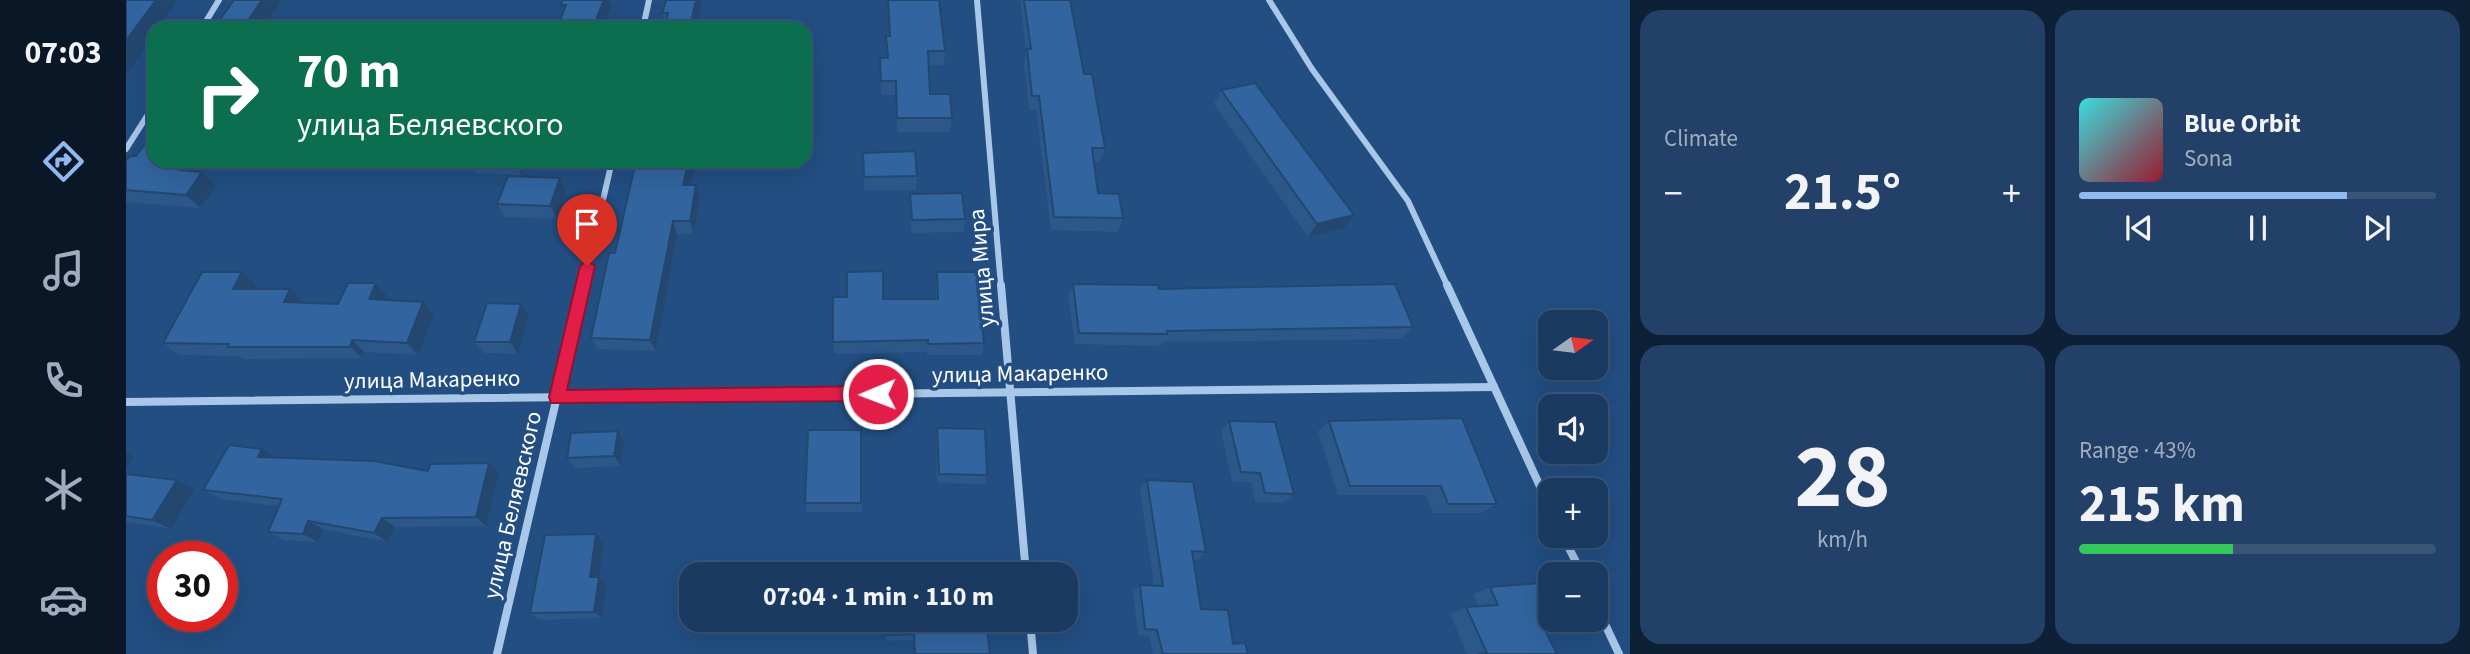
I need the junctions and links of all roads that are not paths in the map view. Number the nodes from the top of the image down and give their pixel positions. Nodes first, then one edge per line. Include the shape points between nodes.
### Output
1 (219, 0) edge
2 (649, 0) edge
3 (977, 0) edge
4 (1269, 0) edge
5 (206, 21) edge
6 (644, 21) edge
7 (147, 116) edge
8 (126, 149) edge
9 (610, 168) edge
10 (1494, 387) junction
11 (1012, 393) junction
12 (557, 397) junction
13 (126, 402) edge
14 (1538, 482) edge
15 (1025, 562) edge
16 (1608, 631) edge
17 (1031, 632) edge
18 (497, 654) edge
19 (1033, 654) edge
20 (1619, 654) edge

1 - 5 street
2 - 6 street
3 - 11 street, улица Мира
4 - 10 street via 1312,69 1408,201
7 - 8 street
9 - 12 street, улица Беляевского
10 - 11 street, улица Макаренко
10 - 14 street
11 - 12 street, улица Макаренко
11 - 15 street, улица Мира
12 - 13 street, улица Макаренко
12 - 18 street, улица Беляевского
16 - 20 street
17 - 19 street

